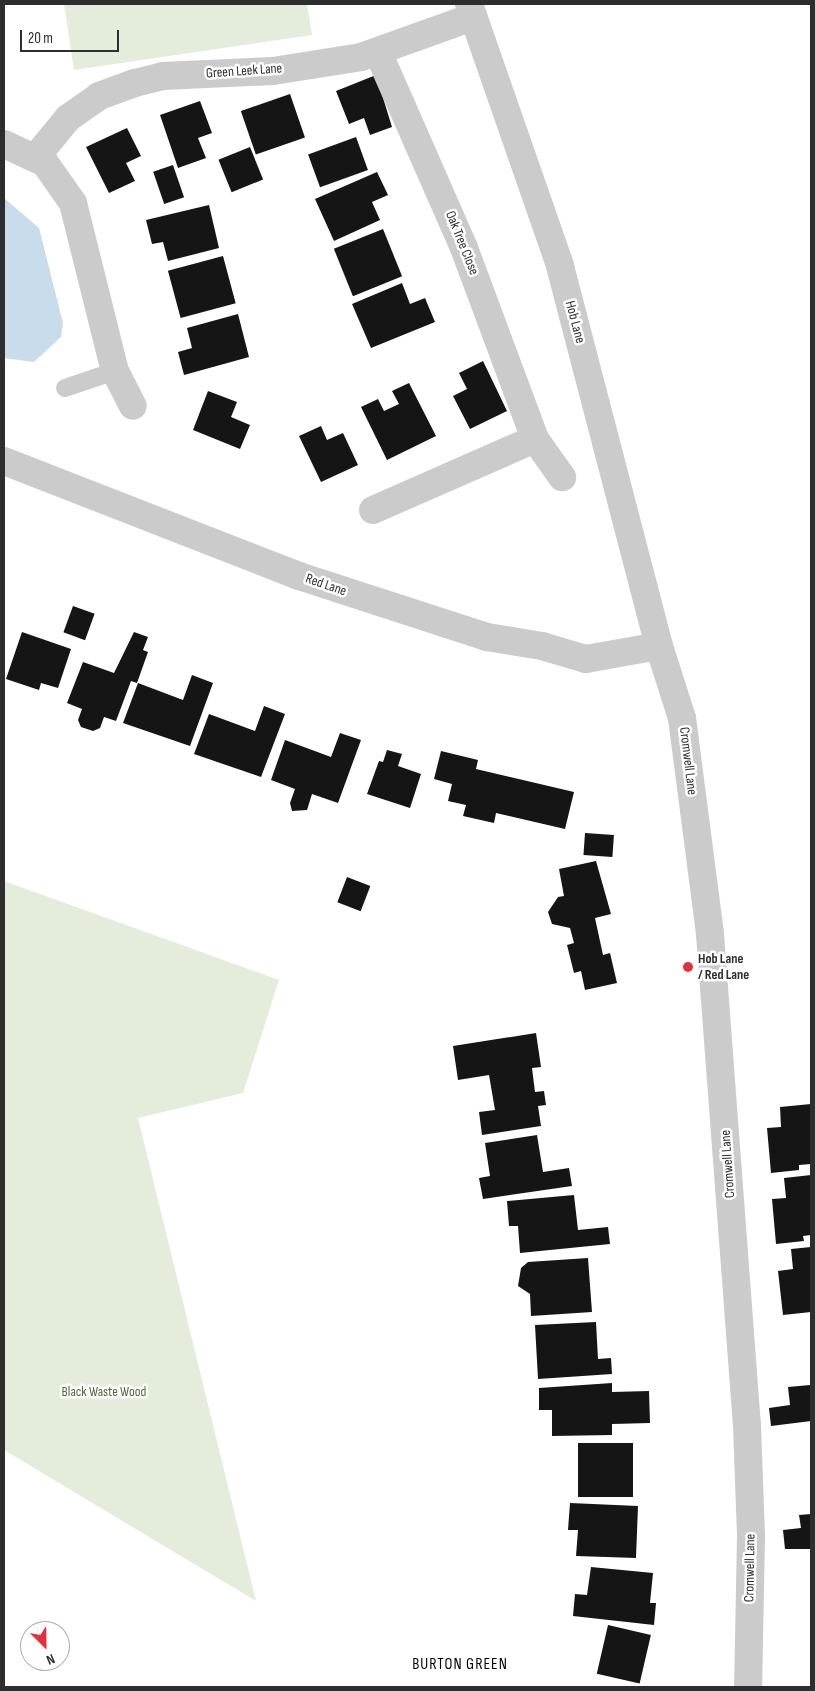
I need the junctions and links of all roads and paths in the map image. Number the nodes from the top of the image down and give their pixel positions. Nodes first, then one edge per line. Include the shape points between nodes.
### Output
1 (471, 10) edge
2 (378, 52) junction
3 (4, 144) edge
4 (36, 157) junction
5 (115, 371) junction
6 (65, 388) dead end
7 (133, 406) dead end
8 (535, 439) junction
9 (4, 462) edge
10 (562, 477) dead end
11 (373, 510) dead end
12 (659, 646) junction
13 (748, 1687) edge

1 - 2 street, Green Leek Lane
1 - 12 street, Hob Lane via 560,266
2 - 4 street, Green Leek Lane via 273,71 163,76 135,83 99,96 68,118
2 - 8 street, Oak Tree Close via 464,248
3 - 4 street
4 - 5 street via 63,185 73,203
5 - 6 lane
5 - 7 street
8 - 10 street, Oak Tree Close
8 - 11 street
9 - 12 street, Red Lane via 299,576 487,637 542,646 586,659
12 - 13 street, Cromwell Lane via 682,718 710,934 747,1426 751,1536

